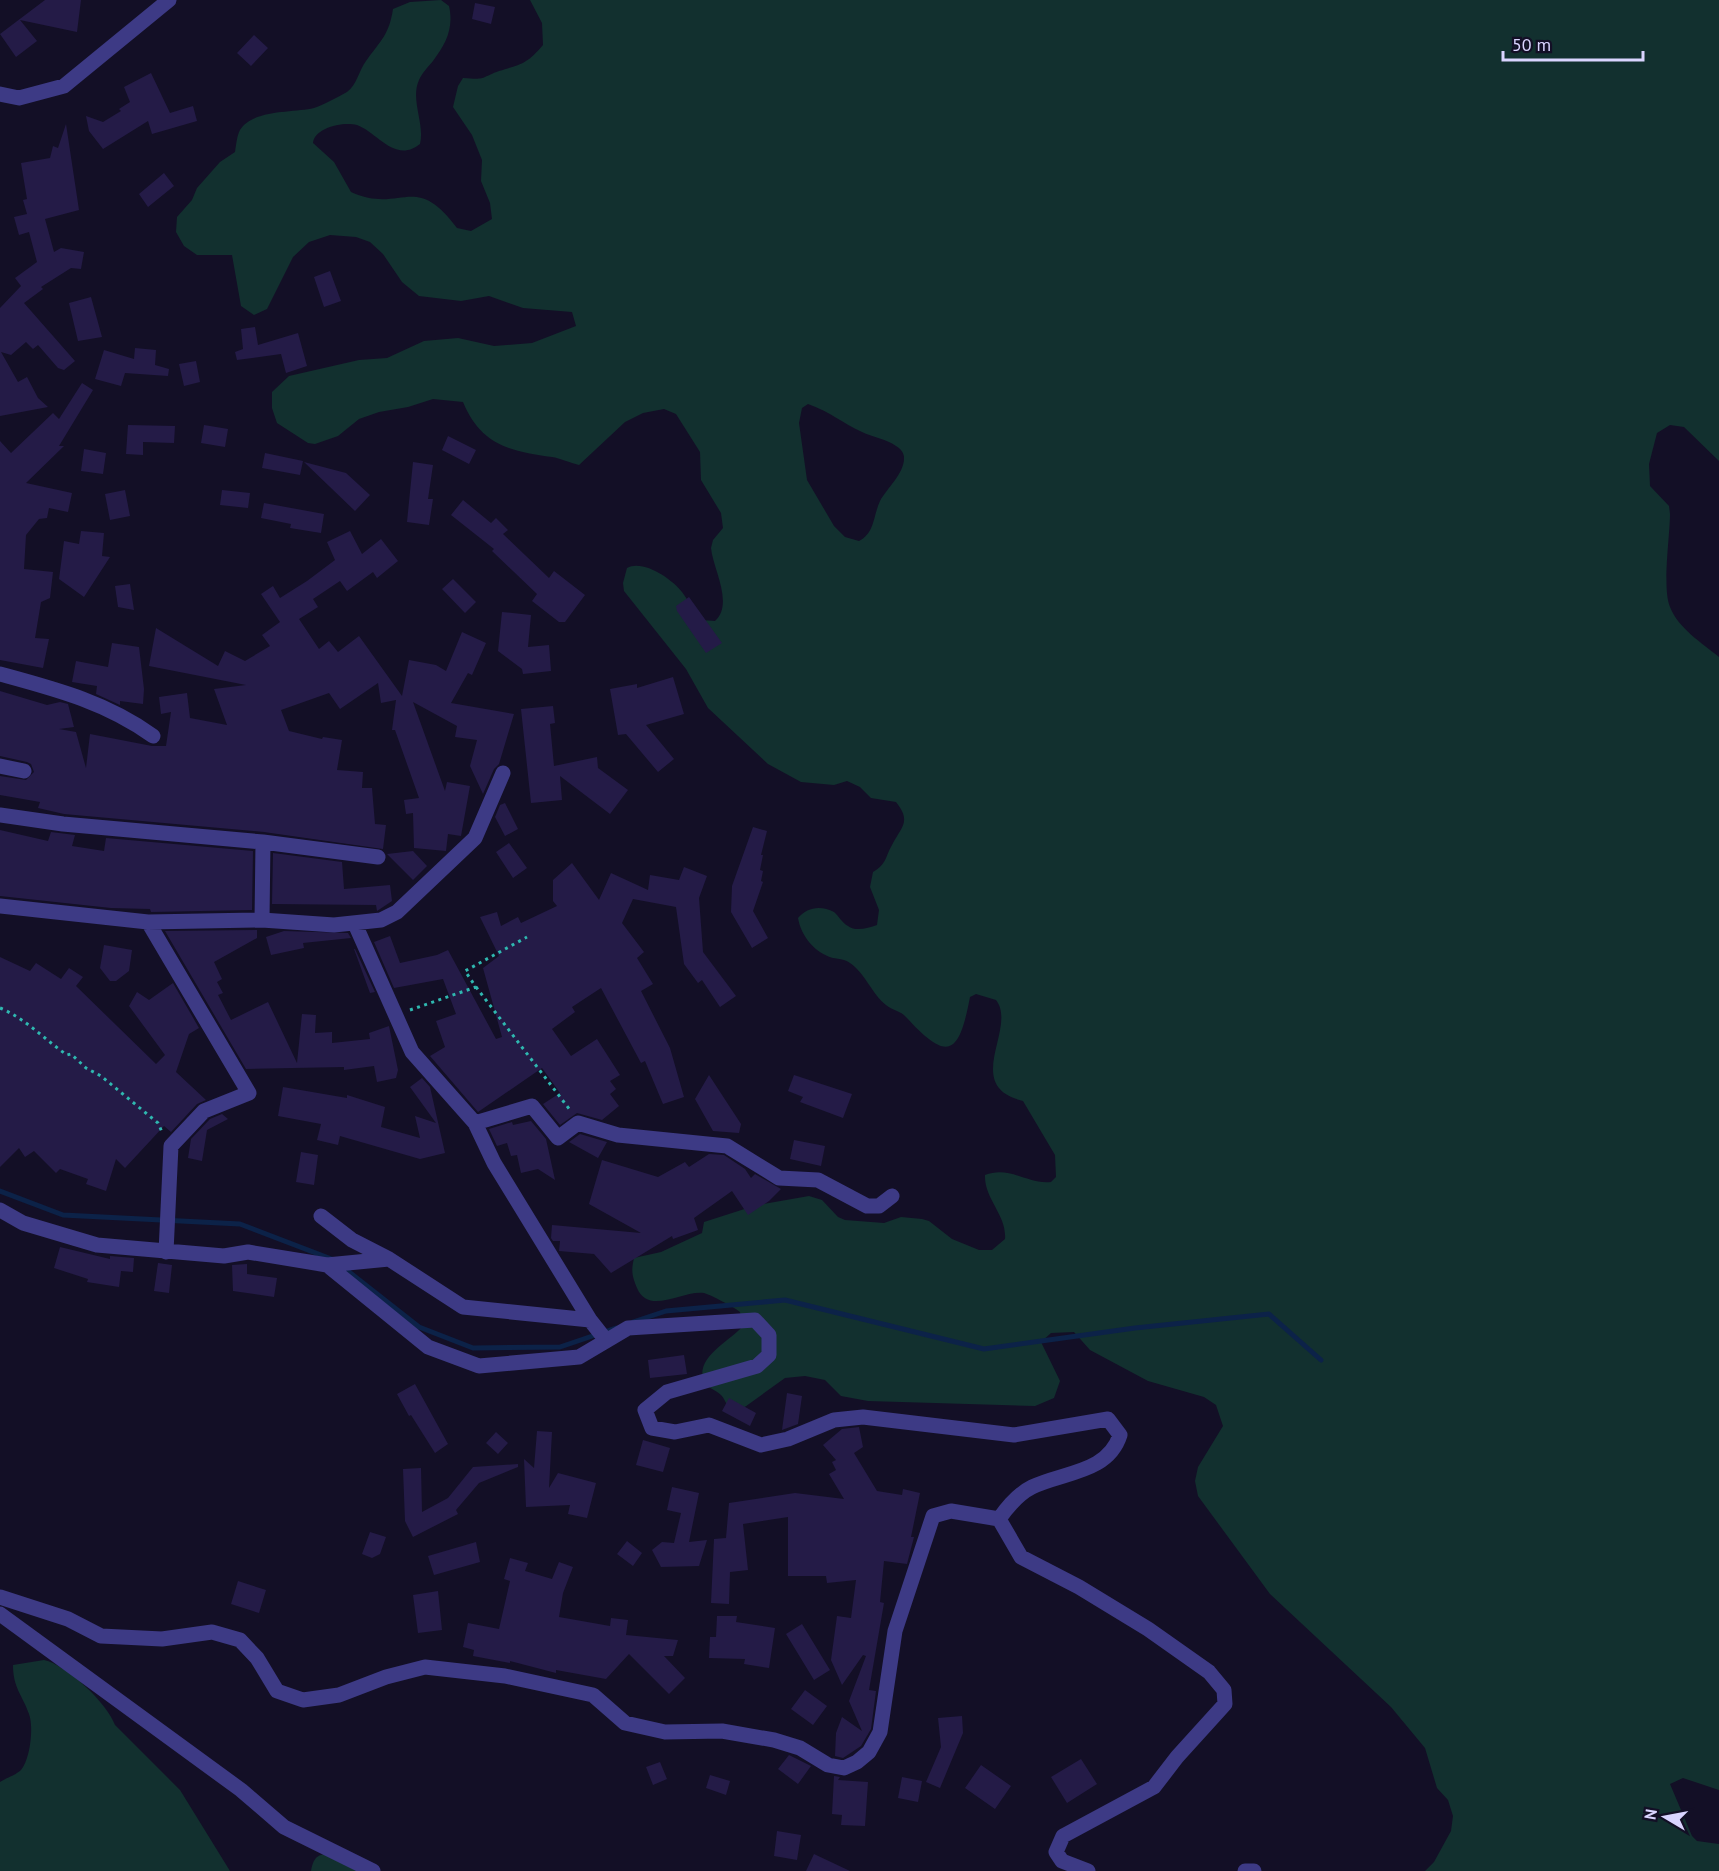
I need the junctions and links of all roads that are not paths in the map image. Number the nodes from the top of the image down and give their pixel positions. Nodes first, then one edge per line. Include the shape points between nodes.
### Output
1 (169, 0) edge
2 (0, 94) edge
3 (0, 674) edge
4 (153, 736) dead end
5 (0, 766) edge
6 (24, 771) dead end
7 (503, 773) dead end
8 (0, 815) edge
9 (263, 842) junction
10 (378, 857) dead end
11 (0, 906) edge
12 (262, 920) junction
13 (148, 922) junction
14 (355, 924) junction
15 (475, 1123) junction
16 (892, 1196) dead end
17 (0, 1210) edge
18 (321, 1216) dead end
19 (166, 1252) junction
20 (389, 1259) junction
21 (327, 1265) junction
22 (590, 1320) junction
23 (605, 1339) junction
24 (999, 1519) junction
25 (0, 1597) edge
26 (0, 1614) edge
27 (373, 1871) edge
28 (1088, 1871) edge
29 (1245, 1871) edge
30 (1254, 1871) edge

1 - 2 street via 64,86 19,98
3 - 4 street via 63,692 125,717
5 - 6 street
7 - 14 street via 475,838 396,912 381,920
8 - 9 street
9 - 10 street
9 - 12 street
11 - 13 street
12 - 13 street
12 - 14 street
13 - 19 street via 249,1093 204,1111 171,1146
14 - 15 street via 412,1052
15 - 16 street via 532,1106 558,1138 578,1124 618,1135 727,1146 779,1178 818,1180 867,1206 879,1206
15 - 22 street
17 - 19 street via 23,1223 97,1245
18 - 20 street via 352,1240
19 - 21 street via 224,1256 248,1252
20 - 21 street
20 - 22 street via 463,1307
21 - 23 street via 428,1347 480,1366 579,1357
22 - 23 street
23 - 24 street via 628,1328 755,1320 769,1335 769,1355 757,1366 667,1392 645,1410 652,1428 675,1432 709,1425 761,1445 788,1439 834,1420 863,1418 1014,1435 1108,1419 1120,1435 1115,1451 1098,1463 1033,1487 1014,1500
24 - 25 street via 951,1511 933,1516 895,1631 880,1732 869,1752 844,1768 828,1766 800,1748 774,1740 722,1731 665,1732 626,1723 593,1695 505,1676 424,1667 339,1695 303,1700 277,1691 257,1658 240,1640 212,1632 162,1639 101,1636 68,1619
24 - 28 street via 1021,1557 1148,1629 1209,1672 1224,1690 1225,1704 1154,1788 1063,1836 1056,1852 1062,1861
26 - 27 street via 204,1762 284,1827
29 - 30 street

